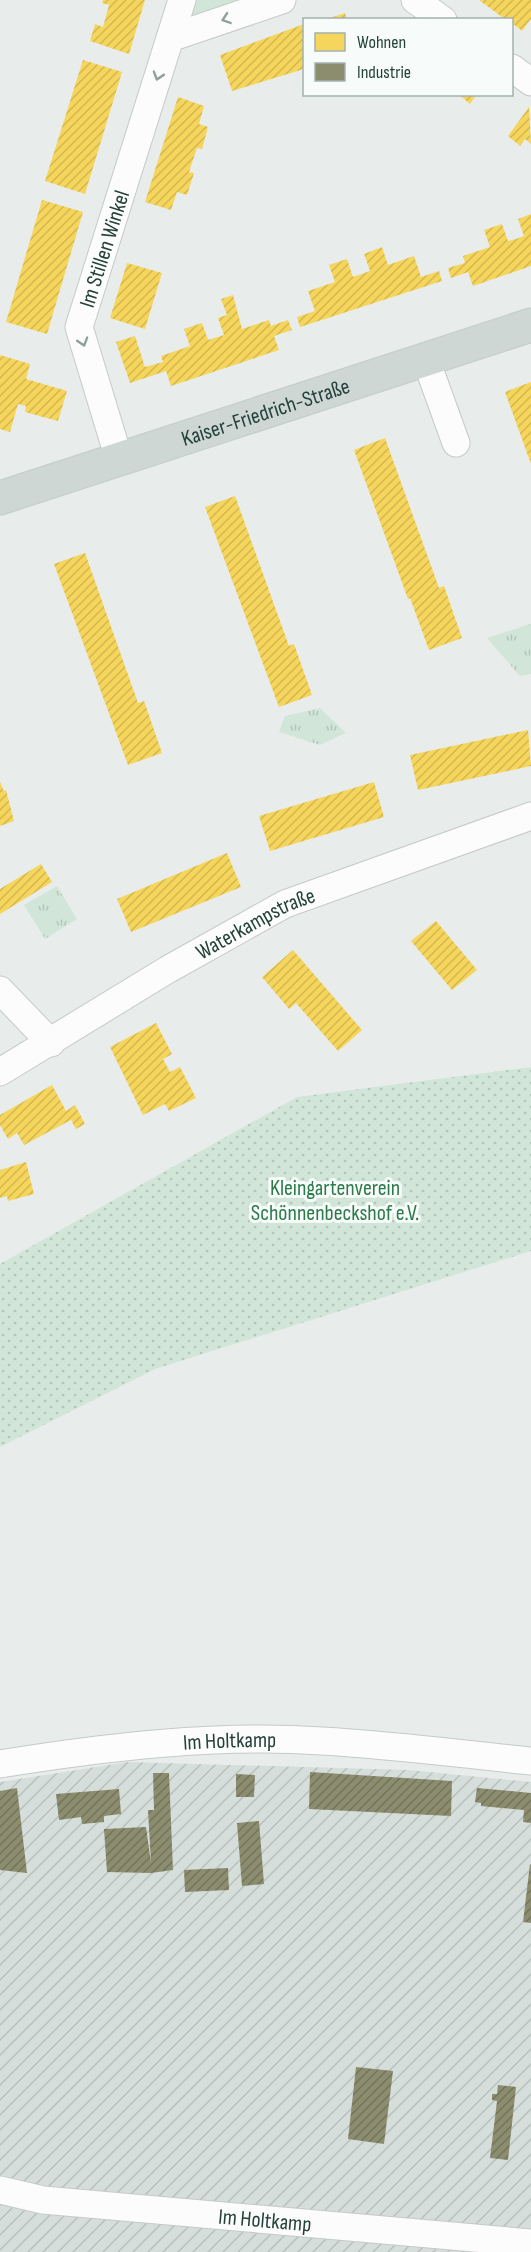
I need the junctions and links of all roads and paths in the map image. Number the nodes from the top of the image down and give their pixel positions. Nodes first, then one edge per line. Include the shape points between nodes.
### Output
1 (182, 0) edge
2 (282, 0) edge
3 (415, 0) edge
4 (440, 18) edge
5 (170, 38) junction
6 (513, 69) edge
7 (531, 81) edge
8 (531, 325) edge
9 (426, 360) junction
10 (456, 443) dead end
11 (119, 459) junction
12 (0, 498) edge
13 (531, 816) edge
14 (0, 990) edge
15 (51, 1043) junction
16 (0, 1072) edge
17 (531, 1761) edge
18 (0, 1764) edge
19 (0, 2190) edge
20 (531, 2243) edge

1 - 5 street, Im Stillen Winkel
2 -> 5 street
3 - 4 street
5 -> 11 street, Im Stillen Winkel via 79,327
6 - 7 street
8 - 9 main road, Kaiser-Friedrich-Straße
9 - 10 street
9 - 11 main road, Kaiser-Friedrich-Straße
11 - 12 main road, Kaiser-Friedrich-Straße
13 - 15 street, Waterkampstraße via 285,904 167,970
14 - 15 street
15 - 16 street, Waterkampstraße
17 - 18 street, Im Holtkamp via 321,1741 214,1741 63,1754
19 - 20 street, Im Holtkamp via 43,2200

